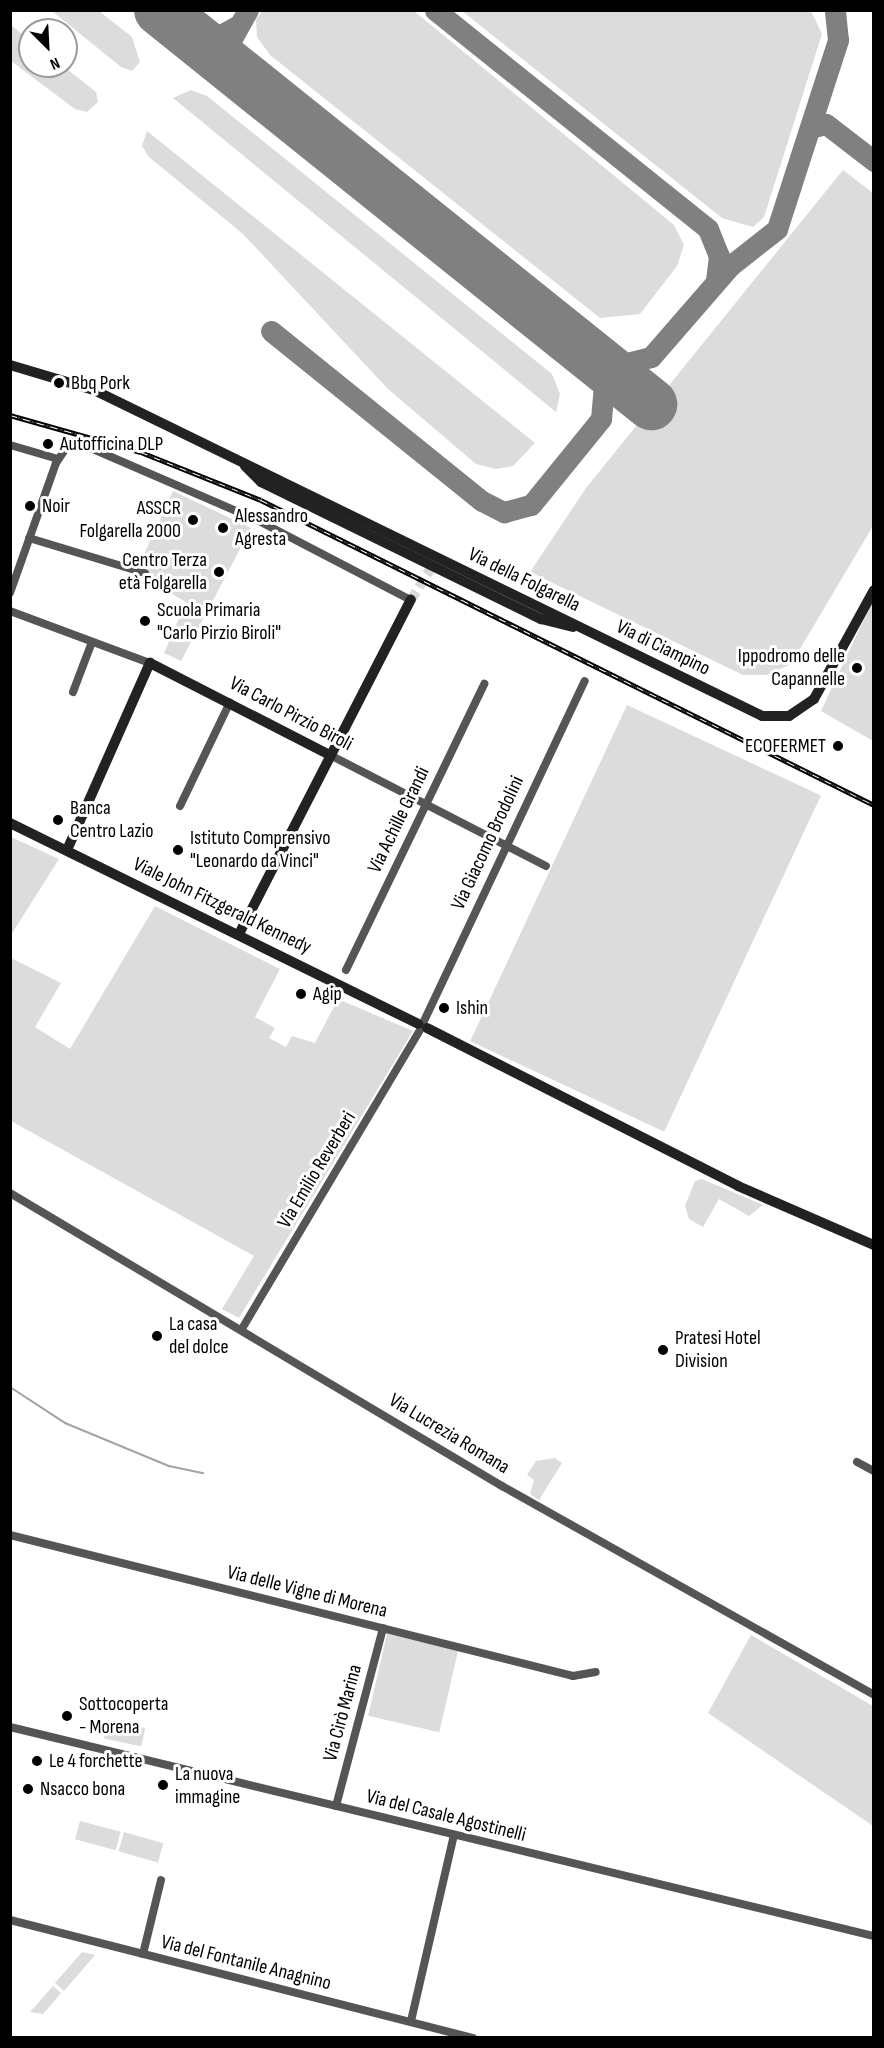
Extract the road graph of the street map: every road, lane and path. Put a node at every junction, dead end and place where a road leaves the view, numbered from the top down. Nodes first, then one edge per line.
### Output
1 (10, 365) edge
2 (10, 445) edge
3 (58, 459) junction
4 (29, 538) junction
5 (145, 573) dead end
6 (873, 590) edge
7 (10, 593) edge
8 (411, 600) joint
9 (10, 611) edge
10 (579, 627) joint
11 (92, 642) junction
12 (150, 663) junction
13 (585, 681) dead end
14 (484, 684) dead end
15 (73, 692) dead end
16 (230, 702) junction
17 (328, 754) junction
18 (424, 805) junction
19 (180, 806) dead end
20 (10, 823) edge
21 (504, 846) junction
22 (67, 850) junction
23 (546, 866) dead end
24 (239, 933) junction
25 (346, 970) dead end
26 (422, 1026) junction
27 (10, 1193) edge
28 (873, 1245) edge
29 (243, 1327) junction
30 (857, 1462) dead end
31 (873, 1471) edge
32 (10, 1535) edge
33 (383, 1628) junction
34 (596, 1672) dead end
35 (873, 1694) edge
36 (10, 1726) edge
37 (336, 1806) junction
38 (454, 1835) junction
39 (161, 1880) dead end
40 (10, 1920) edge
41 (873, 1936) edge
42 (143, 1954) junction
43 (411, 2021) junction
44 (472, 2037) edge

1 - 10 street, Via della Folgarella
2 - 3 street
3 - 4 street
3 - 8 street
4 - 5 street
4 - 7 street
6 - 10 street, Via di Ciampino
8 - 17 street
9 - 11 street, Via Carlo Pirzio Biroli
11 - 12 street, Via Carlo Pirzio Biroli
11 - 15 street
12 - 16 street, Via Carlo Pirzio Biroli
12 - 22 street
13 - 21 street, Via Giacomo Brodolini
14 - 18 street, Via Achille Grandi
16 - 17 street, Via Carlo Pirzio Biroli
16 - 19 street
17 - 18 street, Via Carlo Pirzio Biroli
17 - 24 street
18 - 21 street, Via Carlo Pirzio Biroli
18 - 25 street, Via Achille Grandi
20 - 22 street, Viale John Fitzgerald Kennedy
21 - 23 street, Via Carlo Pirzio Biroli
21 - 26 street, Via Giacomo Brodolini
22 - 24 street, Viale John Fitzgerald Kennedy
24 - 26 street, Viale John Fitzgerald Kennedy
26 - 28 street, Viale John Fitzgerald Kennedy
26 - 29 street, Via Emilio Reverberi
27 - 29 street, Via Lucrezia Romana
29 - 35 street, Via Lucrezia Romana
30 - 31 street
32 - 33 street, Via delle Vigne di Morena
33 - 34 street, Via delle Vigne di Morena
33 - 37 street, Via Cirò Marina
36 - 37 street, Via del Casale Agostinelli
37 - 38 street, Via del Casale Agostinelli
38 - 41 street, Via del Casale Agostinelli
38 - 43 street
39 - 42 street
40 - 42 street, Via del Fontanile Anagnino
42 - 43 street, Via del Fontanile Anagnino
43 - 44 street, Via del Fontanile Anagnino

